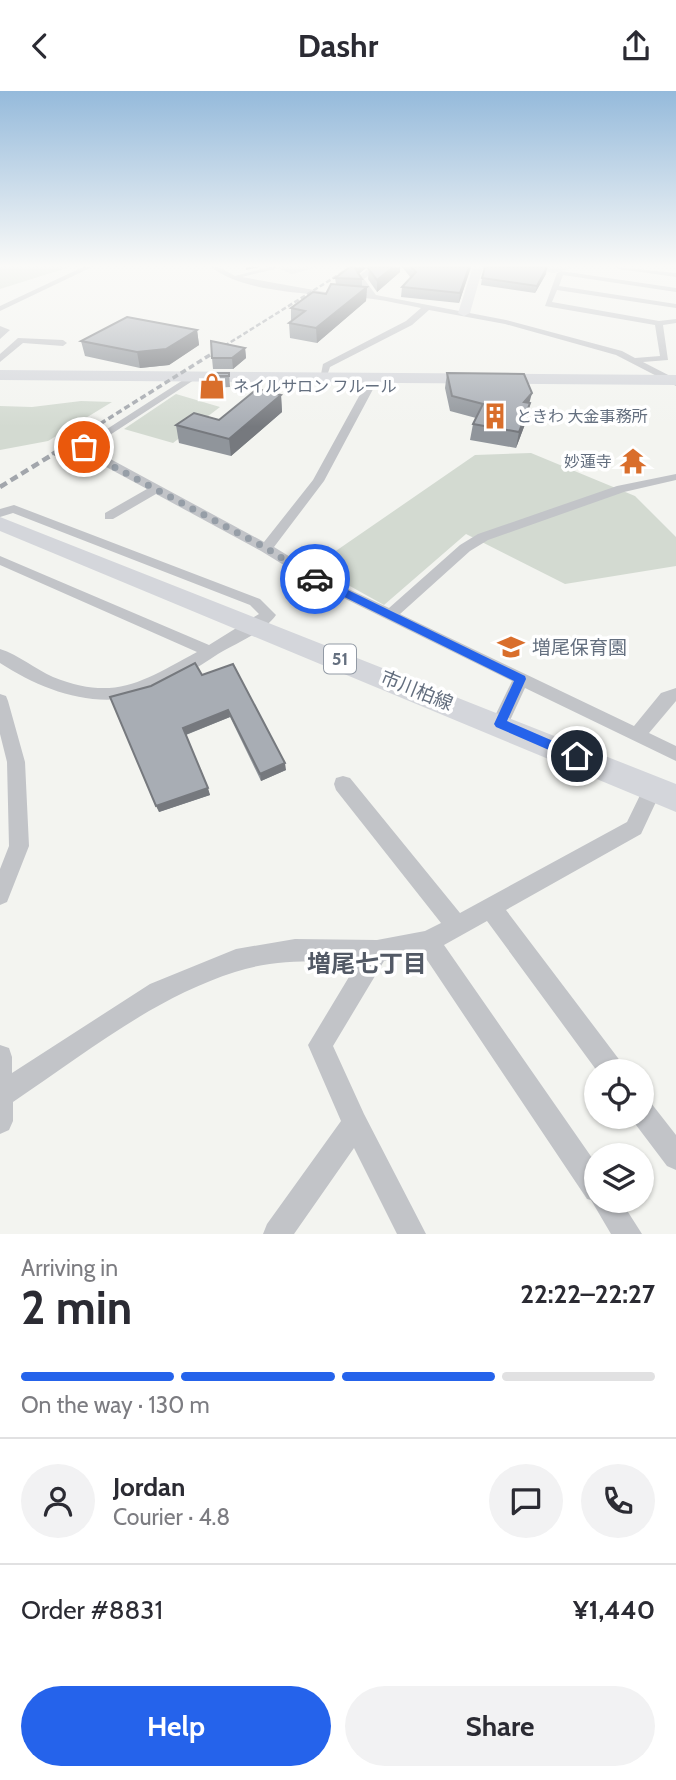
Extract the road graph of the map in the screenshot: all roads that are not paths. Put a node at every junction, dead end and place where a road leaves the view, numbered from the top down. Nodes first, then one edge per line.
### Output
1 (412, 320) edge
2 (493, 320) edge
3 (643, 320) edge
4 (676, 321) edge
5 (659, 323) junction
6 (0, 328) edge
7 (0, 336) edge
8 (63, 343) dead end
9 (0, 344) edge
10 (15, 345) junction
11 (0, 359) edge
12 (637, 360) junction
13 (0, 375) edge
14 (189, 377) junction
15 (323, 377) junction
16 (374, 378) junction
17 (674, 381) edge
18 (676, 477) edge
19 (155, 490) junction
20 (109, 516) dead end
21 (1, 520) edge
22 (266, 548) junction
23 (0, 560) edge
24 (389, 616) junction
25 (255, 625) junction
26 (211, 652) junction
27 (0, 655) edge
28 (520, 679) junction
29 (676, 694) edge
30 (0, 701) edge
31 (500, 724) junction
32 (637, 735) junction
33 (676, 754) edge
34 (343, 784) dead end
35 (665, 793) edge
36 (0, 895) edge
37 (491, 907) junction
38 (457, 926) junction
39 (428, 942) junction
40 (377, 951) junction
41 (0, 1057) edge
42 (603, 1059) edge
43 (1, 1095) edge
44 (0, 1121) edge
45 (355, 1123) junction
46 (654, 1128) edge
47 (676, 1157) edge
48 (584, 1170) edge
49 (613, 1213) edge
50 (277, 1234) edge
51 (412, 1234) edge
52 (628, 1234) edge

1 - 15 street
2 - 12 street
3 - 5 street
4 - 5 street
5 - 12 street
6 - 7 street
8 - 10 street
9 - 10 street
10 - 11 street
12 - 17 street
13 - 14 main road
14 - 15 main road
14 - 19 street
15 - 16 main road
16 - 17 main road
16 - 22 street
18 - 24 street
19 - 20 street
19 - 22 street
21 - 25 main road, 市川柏線 / 51
22 - 24 street
23 - 26 street
24 - 28 street
25 - 26 street
25 - 31 main road, 市川柏線 / 51
26 - 27 street
28 - 31 street
28 - 32 street
29 - 32 street
30 - 36 street
31 - 35 main road, 市川柏線 / 51
32 - 33 street
34 - 38 street
35 - 37 street
37 - 38 street
37 - 42 street
38 - 39 street
39 - 40 street
39 - 48 street
40 - 43 street
40 - 45 street
41 - 43 street
43 - 44 street
45 - 50 street
45 - 51 street
46 - 47 street
49 - 52 street

